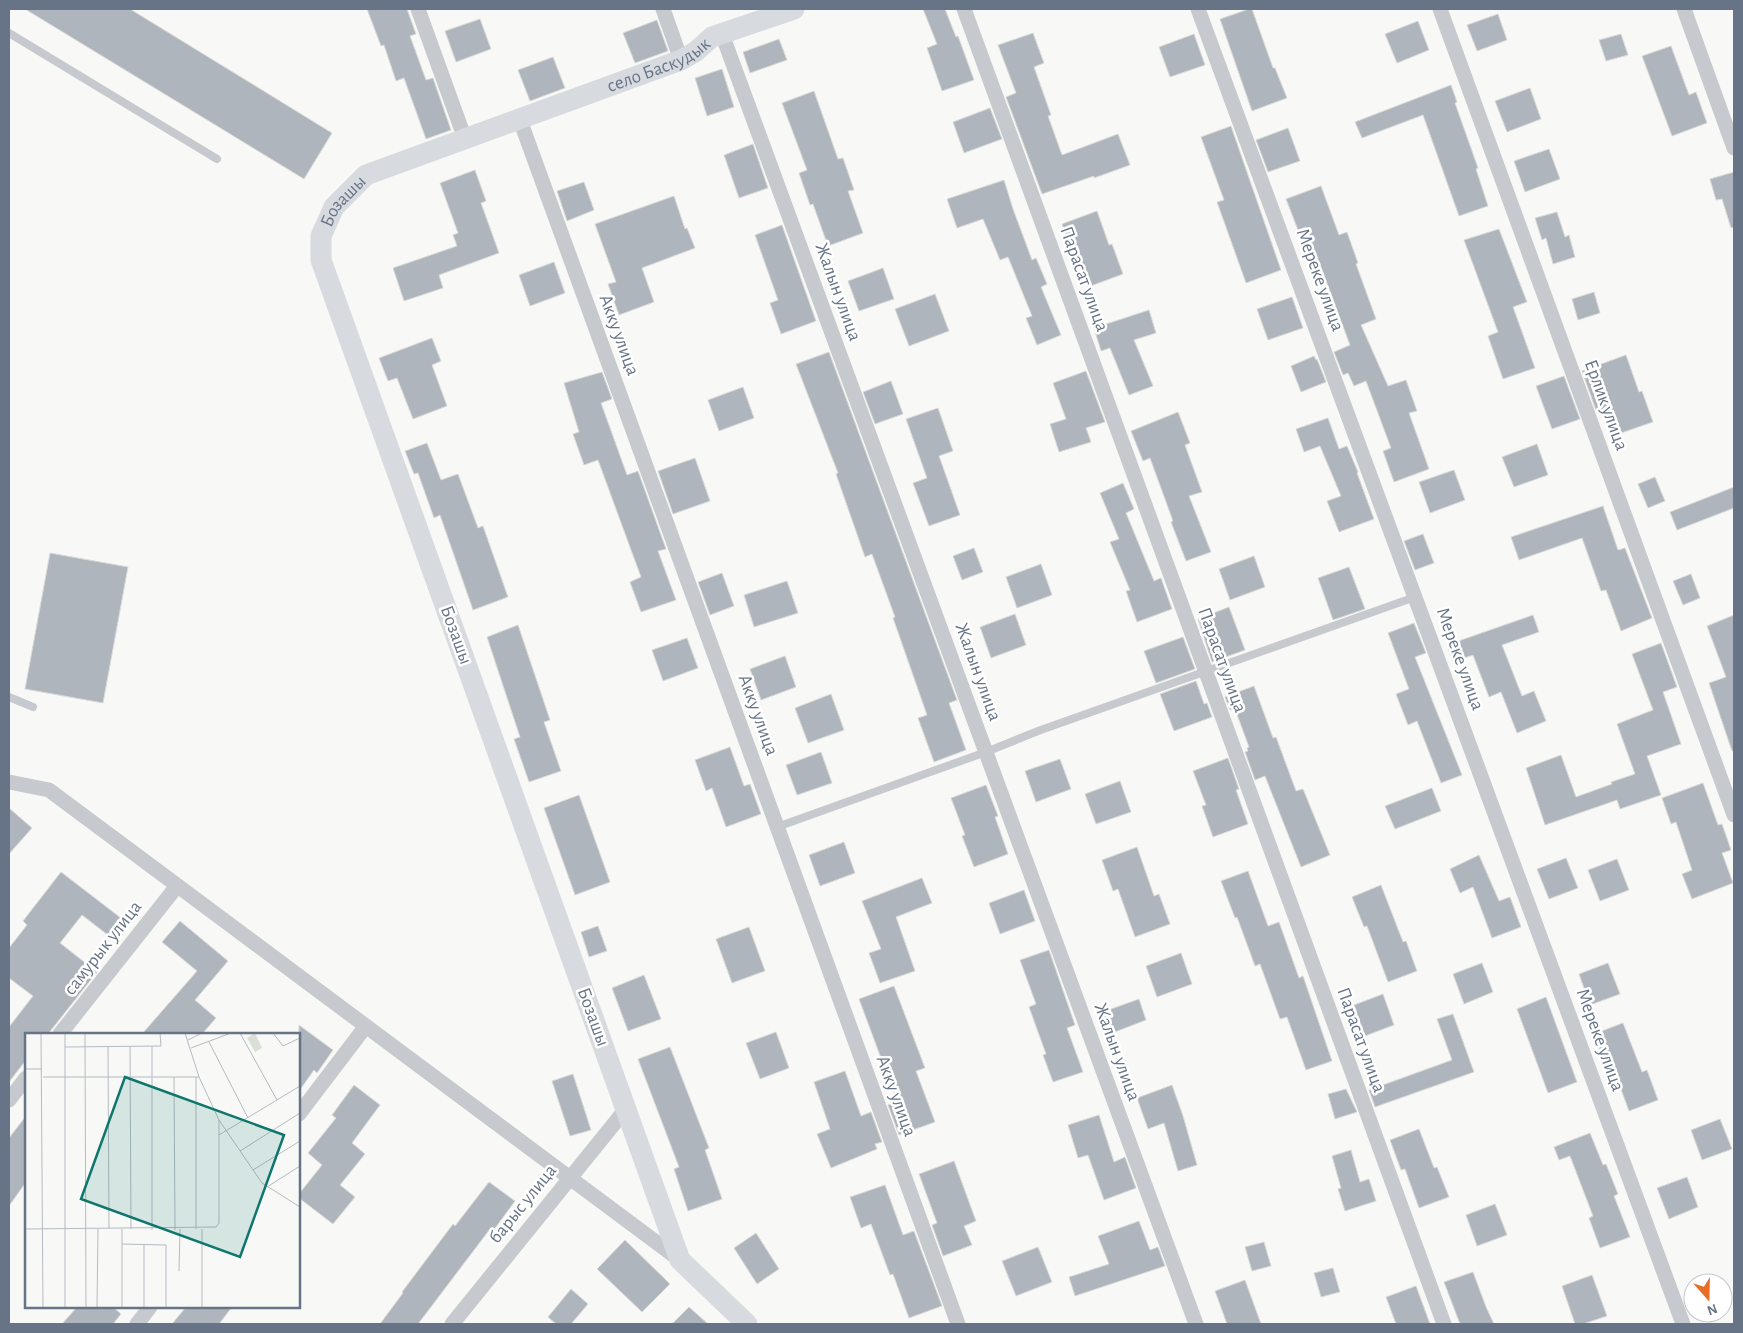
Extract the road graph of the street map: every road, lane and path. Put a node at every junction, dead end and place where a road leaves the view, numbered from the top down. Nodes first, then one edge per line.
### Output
1 (418, 9) edge
2 (663, 9) edge
3 (794, 9) edge
4 (964, 9) edge
5 (1198, 9) edge
6 (1440, 9) edge
7 (1684, 9) edge
8 (9, 33) edge
9 (722, 34) junction
10 (681, 60) junction
11 (520, 120) junction
12 (465, 140) junction
13 (1734, 148) edge
14 (217, 159) dead end
15 (1415, 597) junction
16 (1206, 672) junction
17 (9, 698) edge
18 (33, 707) dead end
19 (986, 752) junction
20 (9, 782) edge
21 (1734, 815) edge
22 (777, 827) junction
23 (177, 886) junction
24 (366, 1026) junction
25 (61, 1033) edge
26 (25, 1079) edge
27 (9, 1100) edge
28 (626, 1109) junction
29 (300, 1113) edge
30 (570, 1178) junction
31 (680, 1260) junction
32 (149, 1308) edge
33 (137, 1324) edge
34 (452, 1324) edge
35 (747, 1324) edge
36 (958, 1324) edge
37 (1196, 1324) edge
38 (1444, 1324) edge
39 (1683, 1324) edge

1 - 12 street
2 - 10 street
3 - 9 street, село Баскудык
4 - 16 street, Парасат улица
5 - 15 street, Мереке улица
6 - 21 street, Ерлик улица
7 - 13 street
8 - 14 lane
9 - 10 street, село Баскудык
9 - 19 street, Жалын улица
10 - 11 street, село Баскудык
11 - 12 street, Бозашы
11 - 22 street, Акку улица
12 - 28 street, Бозашы
15 - 16 lane
15 - 39 street, Мереке улица
16 - 19 lane
16 - 38 street, Парасат улица
17 - 18 lane
19 - 22 lane
19 - 37 street, Жалын улица
20 - 23 street
22 - 36 street, Акку улица
23 - 24 street
23 - 25 street, самурык улица
24 - 29 street
24 - 30 street
26 - 27 street
28 - 30 street, барыс улица
28 - 31 street, Бозашы
30 - 31 street
30 - 34 street, барыс улица
31 - 35 street
32 - 33 street

